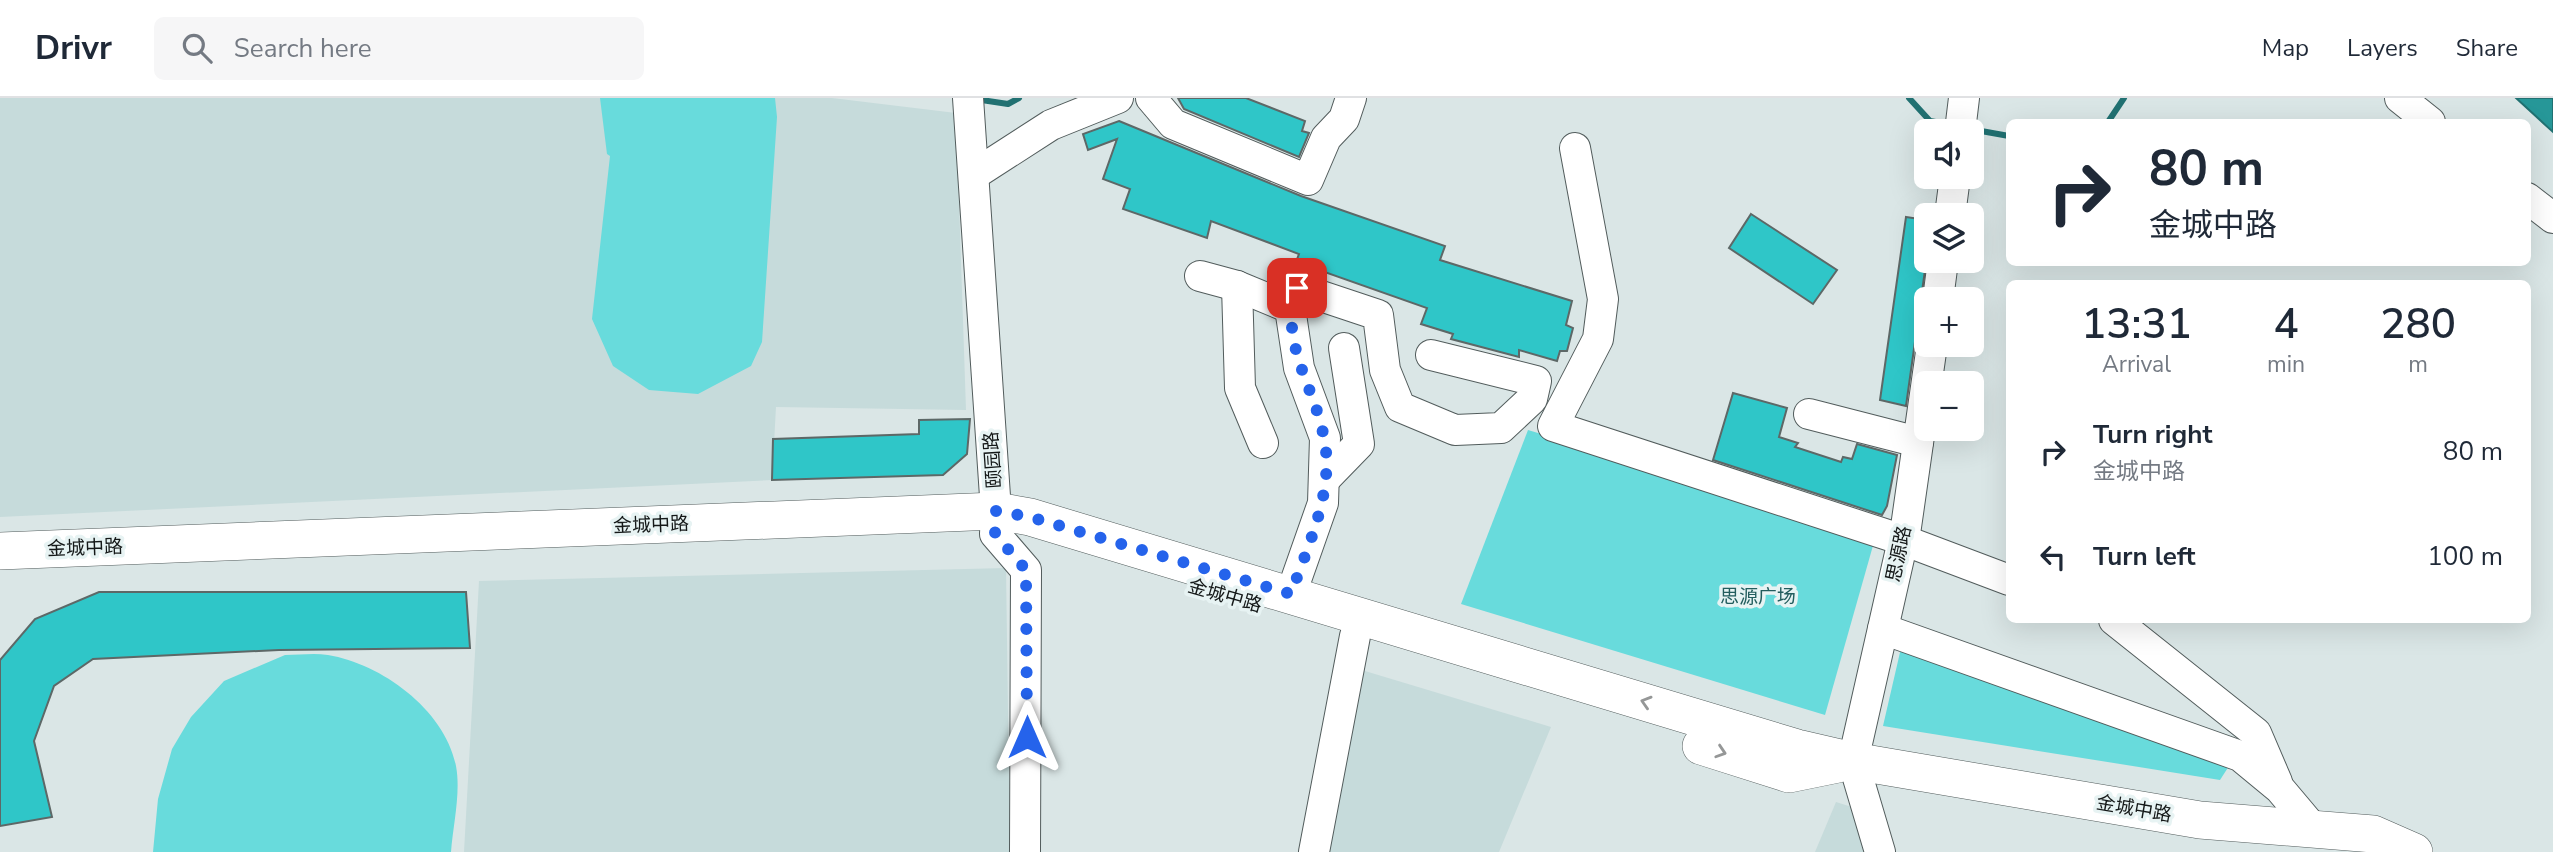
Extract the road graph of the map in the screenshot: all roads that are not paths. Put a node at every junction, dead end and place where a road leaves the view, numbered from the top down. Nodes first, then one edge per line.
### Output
1 (968, 98) edge
2 (1118, 98) edge
3 (1151, 98) edge
4 (1351, 98) edge
5 (1964, 98) edge
6 (2400, 98) edge
7 (1961, 119) edge
8 (2426, 119) edge
9 (1575, 148) dead end
10 (975, 174) junction
11 (2531, 201) edge
12 (2553, 218) edge
13 (1200, 276) dead end
14 (1237, 286) junction
15 (1290, 308) junction
16 (1343, 348) dead end
17 (1431, 355) dead end
18 (1930, 357) edge
19 (1809, 414) dead end
20 (1918, 442) junction
21 (1263, 443) dead end
22 (1324, 480) junction
23 (996, 522) junction
24 (1903, 540) junction
25 (0, 551) edge
26 (0, 573) edge
27 (2006, 579) edge
28 (1287, 603) junction
29 (2119, 623) edge
30 (1883, 629) junction
31 (1355, 636) junction
32 (1853, 761) junction
33 (2280, 789) junction
34 (2312, 827) junction
35 (1025, 852) edge
36 (1314, 852) edge
37 (1880, 852) edge
38 (2414, 852) edge

1 - 10 street, 颐园路
2 - 10 street
3 - 4 street
5 - 7 street
6 - 8 street
9 - 24 street
10 - 23 street, 颐园路
11 - 12 street
13 - 14 street
14 - 15 street
14 - 21 street
15 - 17 street
15 - 22 street
16 - 22 street
18 - 20 street, 思源路
19 - 20 street
20 - 24 street, 思源路
22 - 28 street
23 - 25 main road, 金城中路
23 - 26 main road, 金城中路
23 - 28 main road, 金城中路
23 - 35 street
24 - 27 street
24 - 30 street, 思源路
28 - 31 main road
32 -> 28 main road, 金城中路
29 - 33 street
30 - 32 street, 思源路
30 - 33 street
31 -> 32 main road
31 - 36 street
32 - 34 main road, 金城中路
32 - 37 street
33 - 34 street
34 - 38 main road, 金城中路

